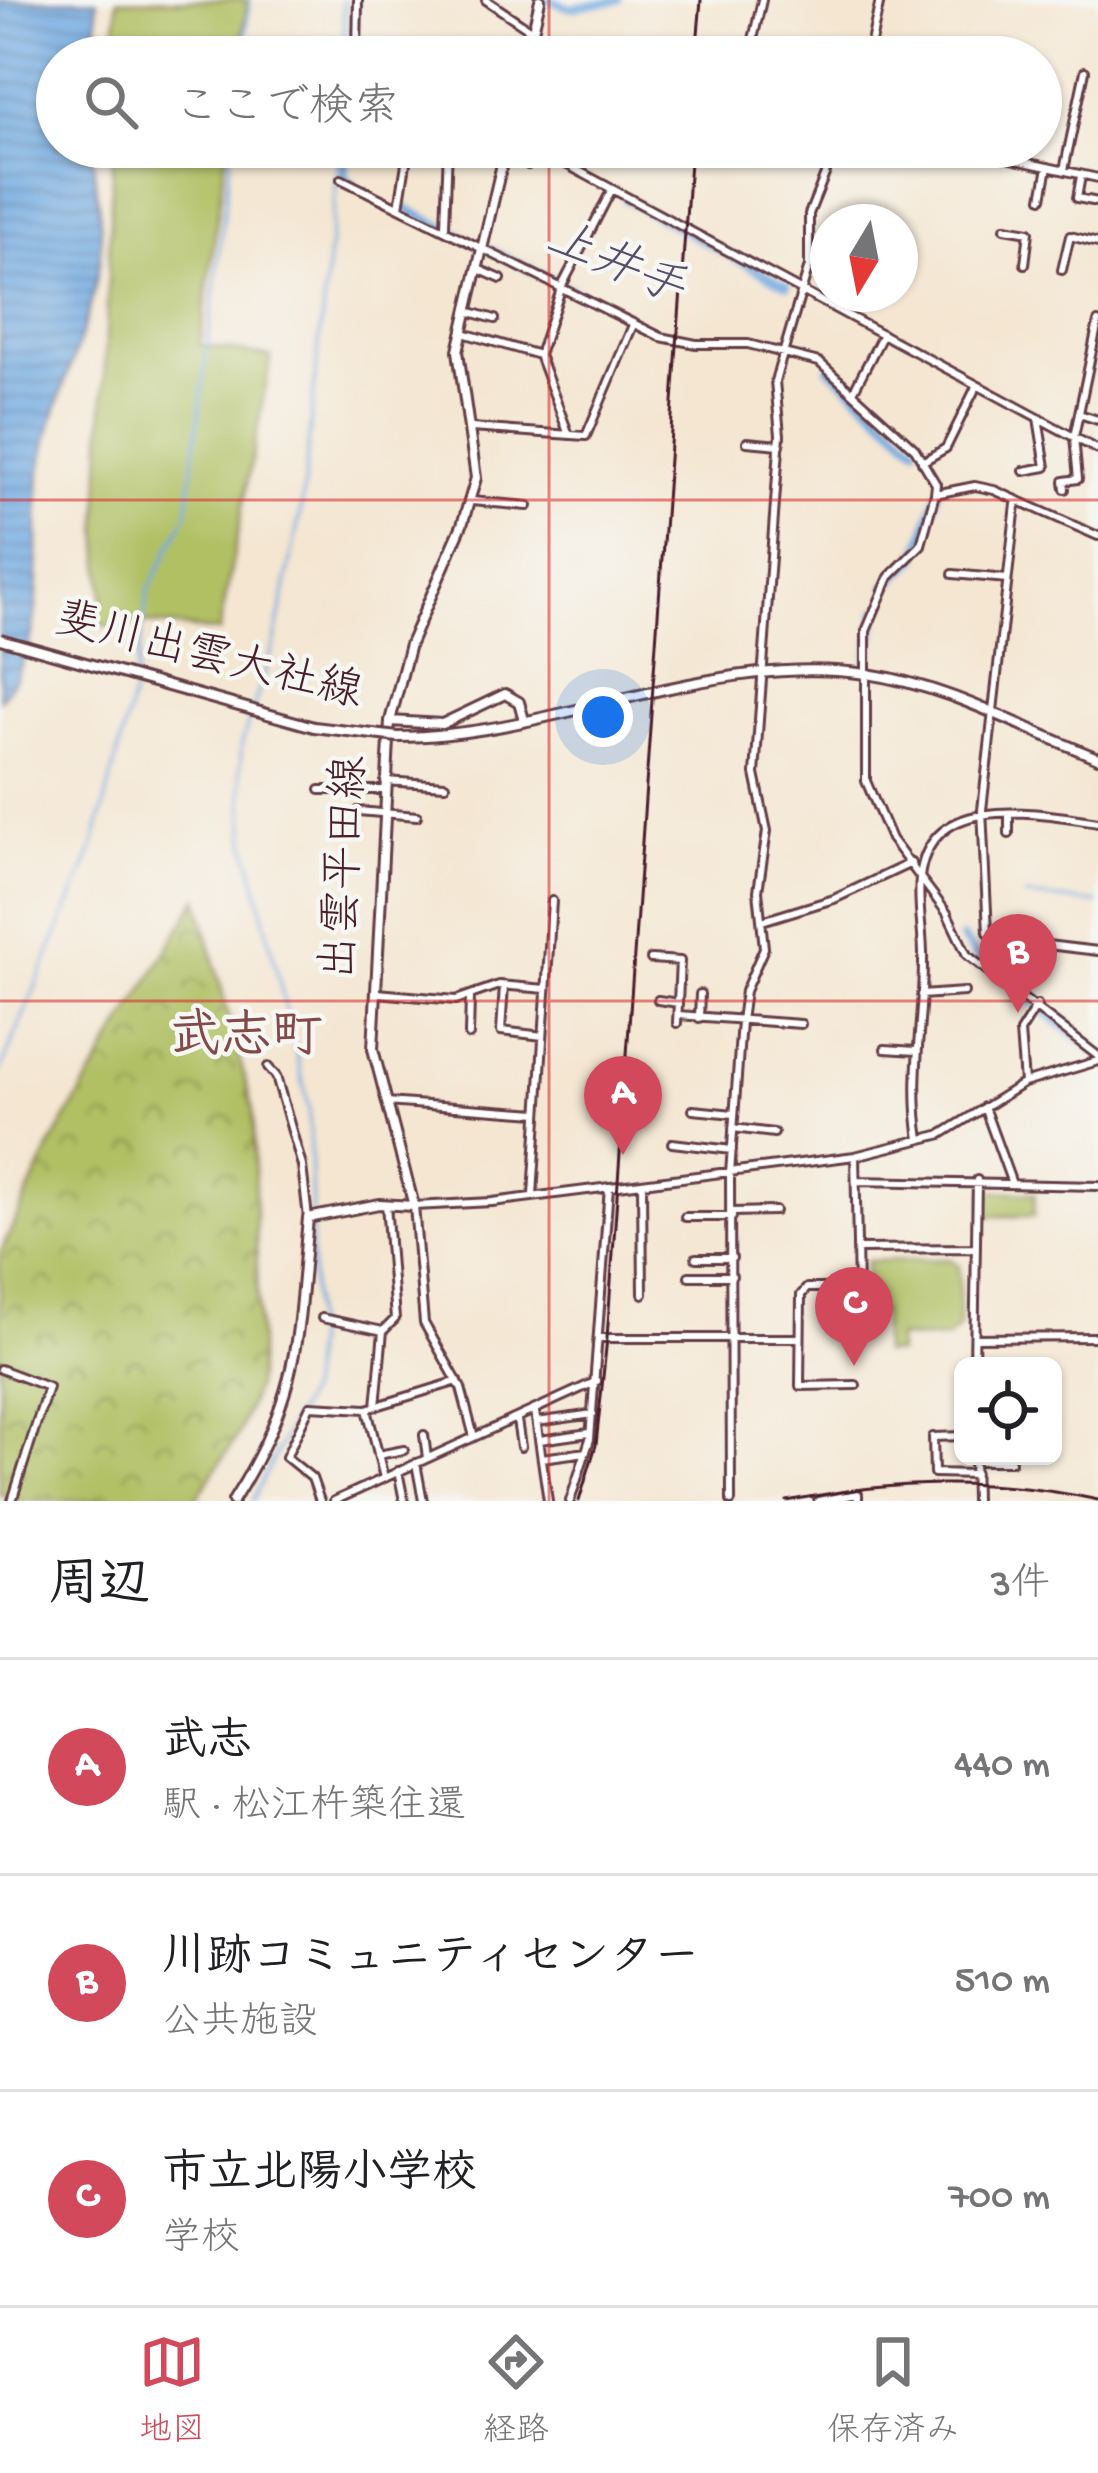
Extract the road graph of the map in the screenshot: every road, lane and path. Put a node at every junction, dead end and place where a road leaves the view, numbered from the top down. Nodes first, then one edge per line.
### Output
1 (358, 0) edge
2 (486, 0) edge
3 (540, 0) edge
4 (762, 0) edge
5 (880, 0) edge
6 (534, 30) junction
7 (357, 36) edge
8 (532, 36) edge
9 (542, 36) edge
10 (754, 36) edge
11 (872, 36) edge
12 (1085, 70) dead end
13 (405, 168) edge
14 (447, 168) edge
15 (502, 168) edge
16 (573, 168) edge
17 (828, 168) edge
18 (1048, 168) edge
19 (1056, 168) edge
20 (1064, 170) junction
21 (1081, 174) junction
22 (1098, 178) edge
23 (341, 179) dead end
24 (612, 189) junction
25 (1042, 198) dead end
26 (1098, 202) edge
27 (399, 207) junction
28 (445, 226) junction
29 (1005, 228) dead end
30 (1098, 243) edge
31 (485, 246) junction
32 (1025, 264) dead end
33 (478, 269) junction
34 (1062, 270) dead end
35 (501, 279) dead end
36 (562, 286) junction
37 (802, 291) junction
38 (467, 310) junction
39 (495, 319) dead end
40 (1098, 322) edge
41 (633, 325) junction
42 (461, 332) junction
43 (883, 334) junction
44 (781, 350) junction
45 (539, 355) junction
46 (1087, 375) junction
47 (1098, 377) edge
48 (977, 385) junction
49 (853, 392) junction
50 (1078, 414) junction
51 (1038, 418) junction
52 (1098, 419) edge
53 (471, 428) junction
54 (569, 435) junction
55 (1074, 437) junction
56 (747, 442) dead end
57 (780, 445) junction
58 (1098, 450) edge
59 (922, 462) junction
60 (1024, 471) dead end
61 (1065, 489) dead end
62 (935, 494) junction
63 (471, 501) junction
64 (1016, 504) junction
65 (528, 506) dead end
66 (1098, 536) edge
67 (953, 574) dead end
68 (1007, 579) junction
69 (0, 639) edge
70 (764, 673) junction
71 (862, 674) junction
72 (995, 713) junction
73 (524, 720) junction
74 (390, 722) junction
75 (1098, 758) edge
76 (385, 785) junction
77 (445, 785) dead end
78 (320, 790) dead end
79 (982, 810) junction
80 (358, 811) dead end
81 (1009, 813) junction
82 (383, 814) junction
83 (417, 816) dead end
84 (1098, 822) edge
85 (1009, 834) dead end
86 (911, 863) junction
87 (920, 877) junction
88 (552, 901) dead end
89 (762, 921) junction
90 (1098, 950) edge
91 (651, 959) dead end
92 (504, 985) junction
93 (546, 988) junction
94 (964, 992) dead end
95 (374, 993) junction
96 (700, 994) dead end
97 (921, 995) junction
98 (470, 998) junction
99 (658, 1000) dead end
100 (678, 1003) junction
101 (1037, 1005) junction
102 (699, 1018) junction
103 (741, 1021) junction
104 (801, 1024) dead end
105 (469, 1035) dead end
106 (543, 1036) junction
107 (885, 1049) dead end
108 (916, 1051) junction
109 (1098, 1059) edge
110 (268, 1067) dead end
111 (1024, 1082) junction
112 (385, 1102) junction
113 (984, 1107) junction
114 (693, 1110) dead end
115 (538, 1112) junction
116 (734, 1114) junction
117 (733, 1128) junction
118 (774, 1133) dead end
119 (920, 1140) junction
120 (672, 1143) dead end
121 (732, 1150) junction
122 (855, 1156) junction
123 (730, 1174) junction
124 (977, 1180) junction
125 (856, 1181) junction
126 (1011, 1181) junction
127 (642, 1185) junction
128 (1098, 1186) edge
129 (609, 1187) junction
130 (533, 1195) junction
131 (386, 1204) junction
132 (414, 1206) junction
133 (775, 1211) dead end
134 (732, 1215) junction
135 (685, 1216) dead end
136 (312, 1218) junction
137 (976, 1248) junction
138 (857, 1249) junction
139 (695, 1258) dead end
140 (732, 1258) junction
141 (688, 1276) dead end
142 (732, 1276) junction
143 (643, 1294) dead end
144 (322, 1318) dead end
145 (383, 1331) junction
146 (732, 1337) junction
147 (800, 1337) junction
148 (1098, 1337) edge
149 (600, 1338) junction
150 (974, 1338) junction
151 (974, 1357) edge
152 (0, 1370) edge
153 (458, 1381) junction
154 (597, 1381) junction
155 (856, 1385) dead end
156 (371, 1407) junction
157 (593, 1414) junction
158 (536, 1417) junction
159 (517, 1420) junction
160 (591, 1433) junction
161 (424, 1435) dead end
162 (954, 1436) edge
163 (474, 1437) junction
164 (540, 1440) junction
165 (521, 1447) dead end
166 (404, 1450) dead end
167 (586, 1452) junction
168 (377, 1455) junction
169 (427, 1458) junction
170 (542, 1458) junction
171 (416, 1463) junction
172 (974, 1465) edge
173 (398, 1472) junction
174 (975, 1474) junction
175 (384, 1478) junction
176 (12, 1501) edge
177 (233, 1501) edge
178 (320, 1501) edge
179 (334, 1501) edge
180 (404, 1501) edge
181 (422, 1501) edge
182 (548, 1501) edge
183 (570, 1501) edge
184 (731, 1501) edge
185 (818, 1501) edge
186 (858, 1501) edge
187 (975, 1501) edge

1 - 7 street
2 - 6 street
3 - 6 main road
4 - 10 street
5 - 11 street
6 - 8 main road
6 - 9 street
12 - 20 street
13 - 27 street
14 - 28 street
15 - 31 main road, 出雲平田線
16 - 24 street
17 - 37 street
18 - 25 street
19 - 20 street
20 - 21 street
21 - 22 street
21 - 26 street
23 - 27 street
24 - 36 street
24 - 37 street
27 - 28 street
28 - 31 street
29 - 32 street
30 - 34 street
31 - 33 main road, 出雲平田線
31 - 36 street
33 - 35 street
33 - 38 main road, 出雲平田線
36 - 41 street
36 - 45 street
37 - 43 street
37 - 44 street
38 - 39 street
38 - 42 main road, 出雲平田線
40 - 46 street
41 - 44 street
41 - 54 street
42 - 45 street
42 - 53 main road, 出雲平田線
43 - 48 street
43 - 49 street
44 - 49 street
44 - 57 street
45 - 54 street
46 - 47 street
46 - 50 street
48 - 51 street
48 - 59 street
49 - 59 street
50 - 52 street
50 - 55 street
51 - 55 street
51 - 60 street
53 - 54 street
53 - 63 main road, 出雲平田線
55 - 58 street
55 - 61 street
56 - 57 street
57 - 70 street
59 - 62 street
62 - 64 street
62 - 71 street
63 - 65 street
63 - 74 main road, 出雲平田線
64 - 66 street
64 - 68 street
67 - 68 street
68 - 72 street
69 - 73 main road, 斐川出雲大社線, bridge
70 - 71 main road, 斐川出雲大社線
70 - 73 main road, 斐川出雲大社線
70 - 89 street
71 - 72 main road, 斐川出雲大社線
71 - 86 street
72 - 75 main road, 斐川出雲大社線
72 - 79 street
73 - 74 main road
74 - 76 main road, 出雲平田線
76 - 77 street
76 - 78 street
76 - 82 main road, 出雲平田線
79 - 81 street
79 - 87 street
79 - 90 street
80 - 82 street
81 - 84 street
81 - 85 street
82 - 83 street
82 - 95 main road, 出雲平田線
86 - 87 street
86 - 89 street
87 - 97 street
87 - 101 street
88 - 93 street
89 - 103 street
91 - 100 street
92 - 93 street
92 - 98 street
92 - 106 street
93 - 106 street
94 - 97 street
95 - 98 street
95 - 112 main road, 出雲平田線
96 - 102 street
97 - 108 street
98 - 105 street
99 - 100 street
100 - 102 street
101 - 109 street
101 - 111 street
102 - 103 street
103 - 104 street
103 - 116 street
106 - 115 street
107 - 108 street
108 - 119 street
109 - 111 street
110 - 136 street
111 - 113 street
112 - 115 street
112 - 132 main road, 出雲平田線
113 - 119 street
113 - 126 street
114 - 116 street
115 - 130 street
116 - 117 street
117 - 118 street
117 - 121 street
119 - 122 street
120 - 121 street
121 - 123 street
122 - 123 street
122 - 125 street
123 - 127 street
123 - 134 street
124 - 125 street
124 - 126 street
124 - 137 street
125 - 138 street
126 - 128 street
127 - 129 street
127 - 143 street
129 - 130 street
129 - 149 street
130 - 132 street
131 - 132 main road
131 - 136 main road
131 - 145 street
132 - 153 street
133 - 134 street
134 - 135 street
134 - 140 street
136 - 177 main road
137 - 138 street
137 - 150 street
138 - 147 street
139 - 140 street
140 - 142 street
141 - 142 street
142 - 146 street
144 - 145 street
145 - 156 street
146 - 147 street
146 - 149 street
146 - 184 street
147 - 155 street
148 - 150 street
149 - 154 street
150 - 151 street
152 - 176 street
153 - 156 street
153 - 163 street
154 - 157 street
154 - 158 street
156 - 168 street
156 - 178 street
157 - 158 street
157 - 160 street
158 - 159 street
158 - 164 street
159 - 163 street
159 - 165 street
160 - 164 street
160 - 167 street
161 - 169 street
162 - 174 street
163 - 169 street
164 - 170 street
166 - 168 street
167 - 170 street
167 - 183 street
168 - 175 street
169 - 171 street
170 - 182 street
171 - 173 street
171 - 181 street
172 - 174 street
173 - 175 street
173 - 180 street
174 - 187 street
175 - 179 street
185 - 186 street

